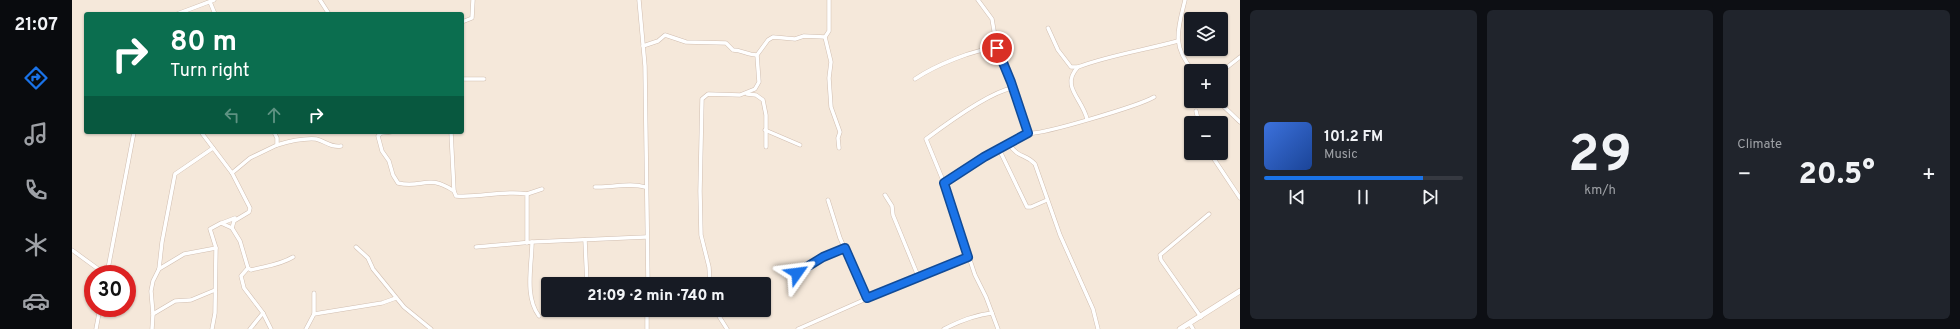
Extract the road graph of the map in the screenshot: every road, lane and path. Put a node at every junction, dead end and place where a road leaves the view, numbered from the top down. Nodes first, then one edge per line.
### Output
1 (214, 0) edge
2 (320, 0) edge
3 (473, 0) edge
4 (639, 0) edge
5 (829, 0) edge
6 (978, 0) edge
7 (1185, 0) edge
8 (210, 2) junction
9 (181, 12) edge
10 (214, 12) edge
11 (328, 12) edge
12 (464, 21) edge
13 (1048, 28) dead end
14 (825, 36) junction
15 (1178, 41) junction
16 (643, 46) junction
17 (997, 48) junction
18 (758, 54) junction
19 (1240, 57) edge
20 (1188, 64) edge
21 (1228, 66) edge
22 (1078, 67) junction
23 (464, 79) edge
24 (484, 79) dead end
25 (915, 79) dead end
26 (1012, 88) junction
27 (746, 94) junction
28 (1154, 97) dead end
29 (1225, 108) edge
30 (1196, 111) dead end
31 (1197, 116) edge
32 (1087, 119) junction
33 (1240, 122) edge
34 (765, 130) junction
35 (1028, 133) junction
36 (134, 134) edge
37 (202, 134) edge
38 (275, 134) edge
39 (380, 134) edge
40 (451, 134) edge
41 (1008, 144) junction
42 (277, 145) junction
43 (800, 145) dead end
44 (341, 146) dead end
45 (766, 147) dead end
46 (213, 148) junction
47 (839, 148) dead end
48 (999, 149) junction
49 (1215, 160) edge
50 (232, 173) junction
51 (944, 183) junction
52 (595, 186) dead end
53 (646, 187) junction
54 (542, 189) dead end
55 (454, 191) junction
56 (527, 194) junction
57 (885, 195) dead end
58 (1240, 198) edge
59 (828, 200) dead end
60 (1047, 200) junction
61 (1209, 214) dead end
62 (238, 217) junction
63 (221, 223) junction
64 (232, 228) junction
65 (646, 237) junction
66 (585, 240) junction
67 (532, 242) junction
68 (527, 243) junction
69 (476, 247) dead end
70 (216, 248) junction
71 (356, 248) dead end
72 (845, 248) junction
73 (72, 250) edge
74 (293, 257) dead end
75 (968, 257) junction
76 (93, 265) edge
77 (108, 265) edge
78 (248, 268) junction
79 (159, 269) junction
80 (797, 273) dead end
81 (918, 276) junction
82 (587, 277) edge
83 (648, 277) edge
84 (710, 277) edge
85 (215, 290) junction
86 (1240, 291) edge
87 (314, 293) dead end
88 (396, 298) junction
89 (867, 298) junction
90 (263, 313) junction
91 (153, 314) junction
92 (314, 314) junction
93 (992, 314) junction
94 (539, 316) dead end
95 (98, 317) edge
96 (647, 317) edge
97 (719, 317) edge
98 (1201, 317) junction
99 (1190, 324) junction
100 (96, 329) edge
101 (152, 329) edge
102 (212, 329) edge
103 (250, 329) edge
104 (271, 329) edge
105 (306, 329) edge
106 (431, 329) edge
107 (647, 329) edge
108 (727, 329) edge
109 (798, 329) edge
110 (944, 329) edge
111 (998, 329) edge
112 (1098, 329) edge
113 (1180, 329) edge
114 (1193, 329) edge

1 - 8 street
2 - 11 street
3 - 12 street
4 - 16 street
5 - 14 street
6 - 17 street
7 - 15 street
8 - 9 street
8 - 10 street
13 - 22 street
14 - 18 street
14 - 47 street
15 - 20 street
15 - 22 street
16 - 18 street
16 - 53 street
17 - 25 street
17 - 26 street
18 - 27 street
19 - 21 street
22 - 32 street
23 - 24 street
26 - 35 street
26 - 51 street
27 - 34 street
27 - 84 street
28 - 32 street
29 - 33 street
30 - 31 street
32 - 35 street
34 - 43 street
34 - 45 street
35 - 41 street
36 - 77 street
37 - 46 street
38 - 42 street
39 - 55 street
40 - 55 street
41 - 48 street
41 - 60 street
42 - 44 street
42 - 50 street
46 - 50 street
46 - 79 street
48 - 51 street
48 - 60 street
49 - 58 street
50 - 62 street
51 - 75 street
52 - 53 street
53 - 65 street
54 - 56 street
55 - 56 street
56 - 68 street
57 - 81 street
59 - 72 street
60 - 112 street
61 - 98 street
62 - 63 street
62 - 64 street
63 - 64 street
63 - 70 street
64 - 78 street
65 - 66 street
65 - 83 street
66 - 67 street
66 - 82 street
67 - 68 street
67 - 94 street
68 - 69 street
70 - 79 street
70 - 85 street
71 - 88 street
72 - 80 street
72 - 89 street
73 - 76 street
74 - 78 street
75 - 81 street
75 - 93 street
78 - 90 street
79 - 91 street
81 - 89 street
85 - 91 street
85 - 102 street
86 - 98 street
87 - 92 street
88 - 92 street
88 - 106 street
89 - 109 street
90 - 103 street
90 - 104 street
91 - 101 street
92 - 105 street
93 - 110 street
93 - 111 street
95 - 100 street
96 - 107 street
97 - 108 street
98 - 99 street
99 - 113 street
99 - 114 street

